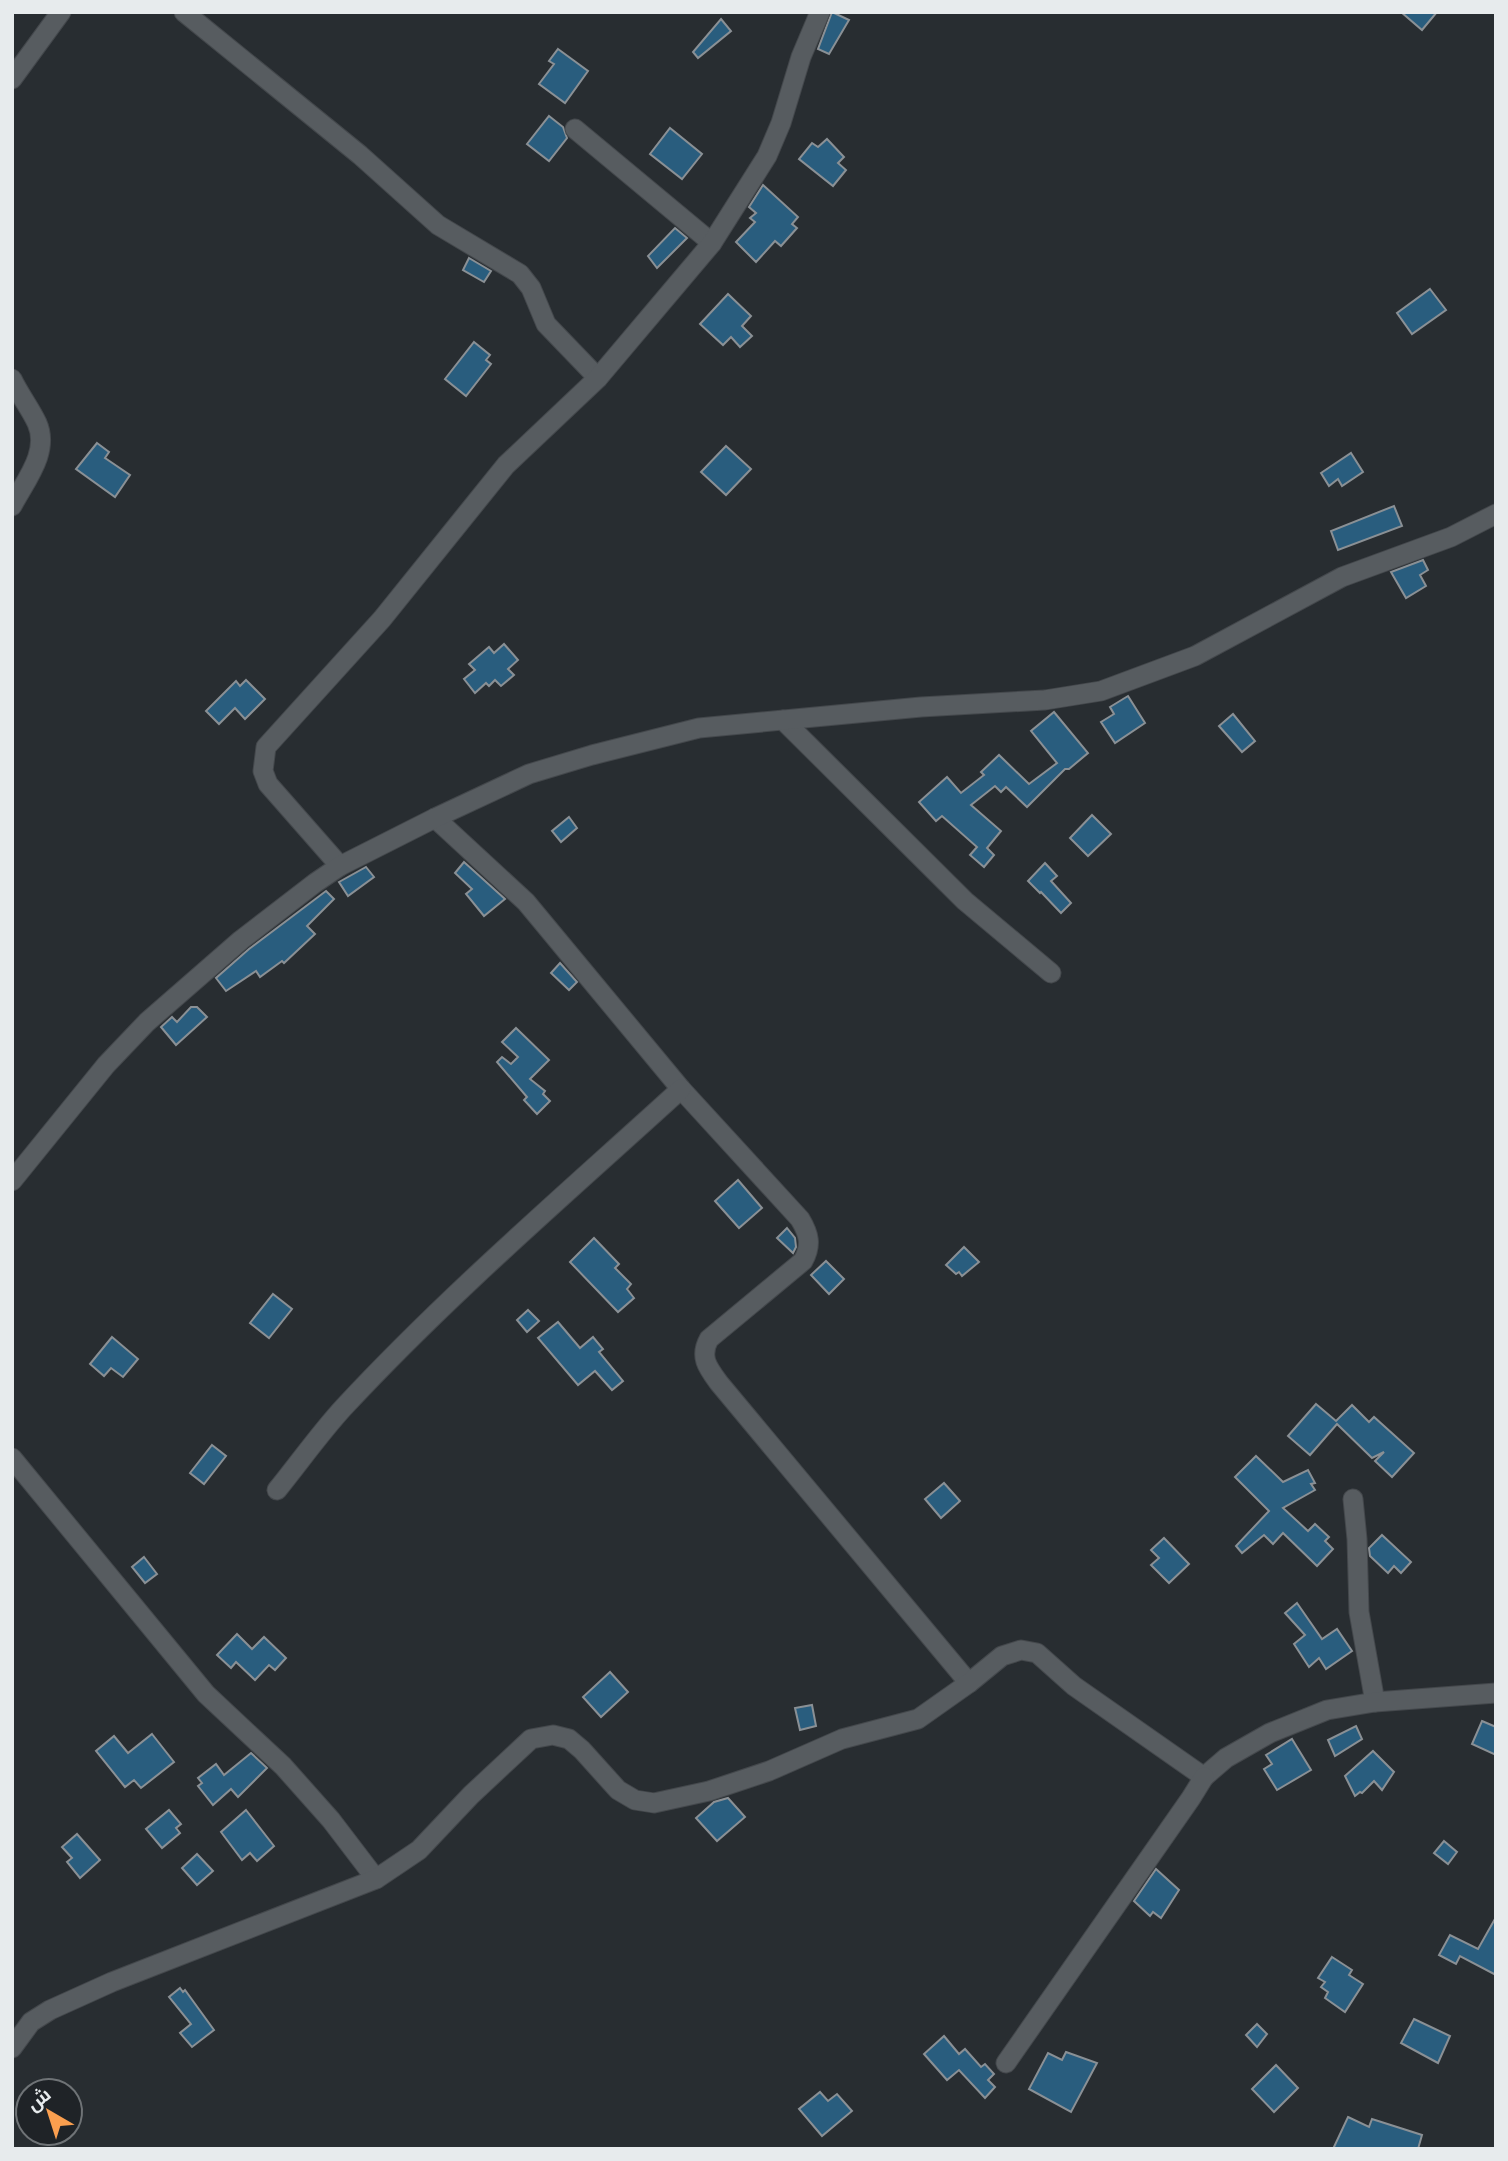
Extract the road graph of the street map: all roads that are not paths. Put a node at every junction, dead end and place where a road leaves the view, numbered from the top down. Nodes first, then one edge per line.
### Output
1 (61, 12) edge
2 (184, 12) edge
3 (820, 12) edge
4 (12, 79) edge
5 (575, 129) dead end
6 (712, 243) junction
7 (598, 378) junction
8 (12, 379) edge
9 (12, 506) edge
10 (1496, 514) edge
11 (783, 720) junction
12 (436, 818) junction
13 (340, 866) junction
14 (1051, 973) dead end
15 (681, 1089) junction
16 (12, 1181) edge
17 (12, 1458) edge
18 (278, 1490) dead end
19 (1353, 1499) dead end
20 (970, 1683) junction
21 (1496, 1693) edge
22 (1375, 1702) junction
23 (1204, 1777) junction
24 (376, 1879) junction
25 (12, 2048) edge
26 (1006, 2063) dead end

1 - 4 street
2 - 7 street
3 - 6 street
5 - 6 street
6 - 7 street
7 - 13 street
8 - 9 street
10 - 11 street
11 - 12 street
11 - 14 street
12 - 13 street
12 - 15 street
13 - 16 street
15 - 18 street
15 - 20 street
17 - 24 street
19 - 22 street
20 - 23 street
20 - 24 street
21 - 22 street
22 - 23 street
23 - 26 street
24 - 25 street

